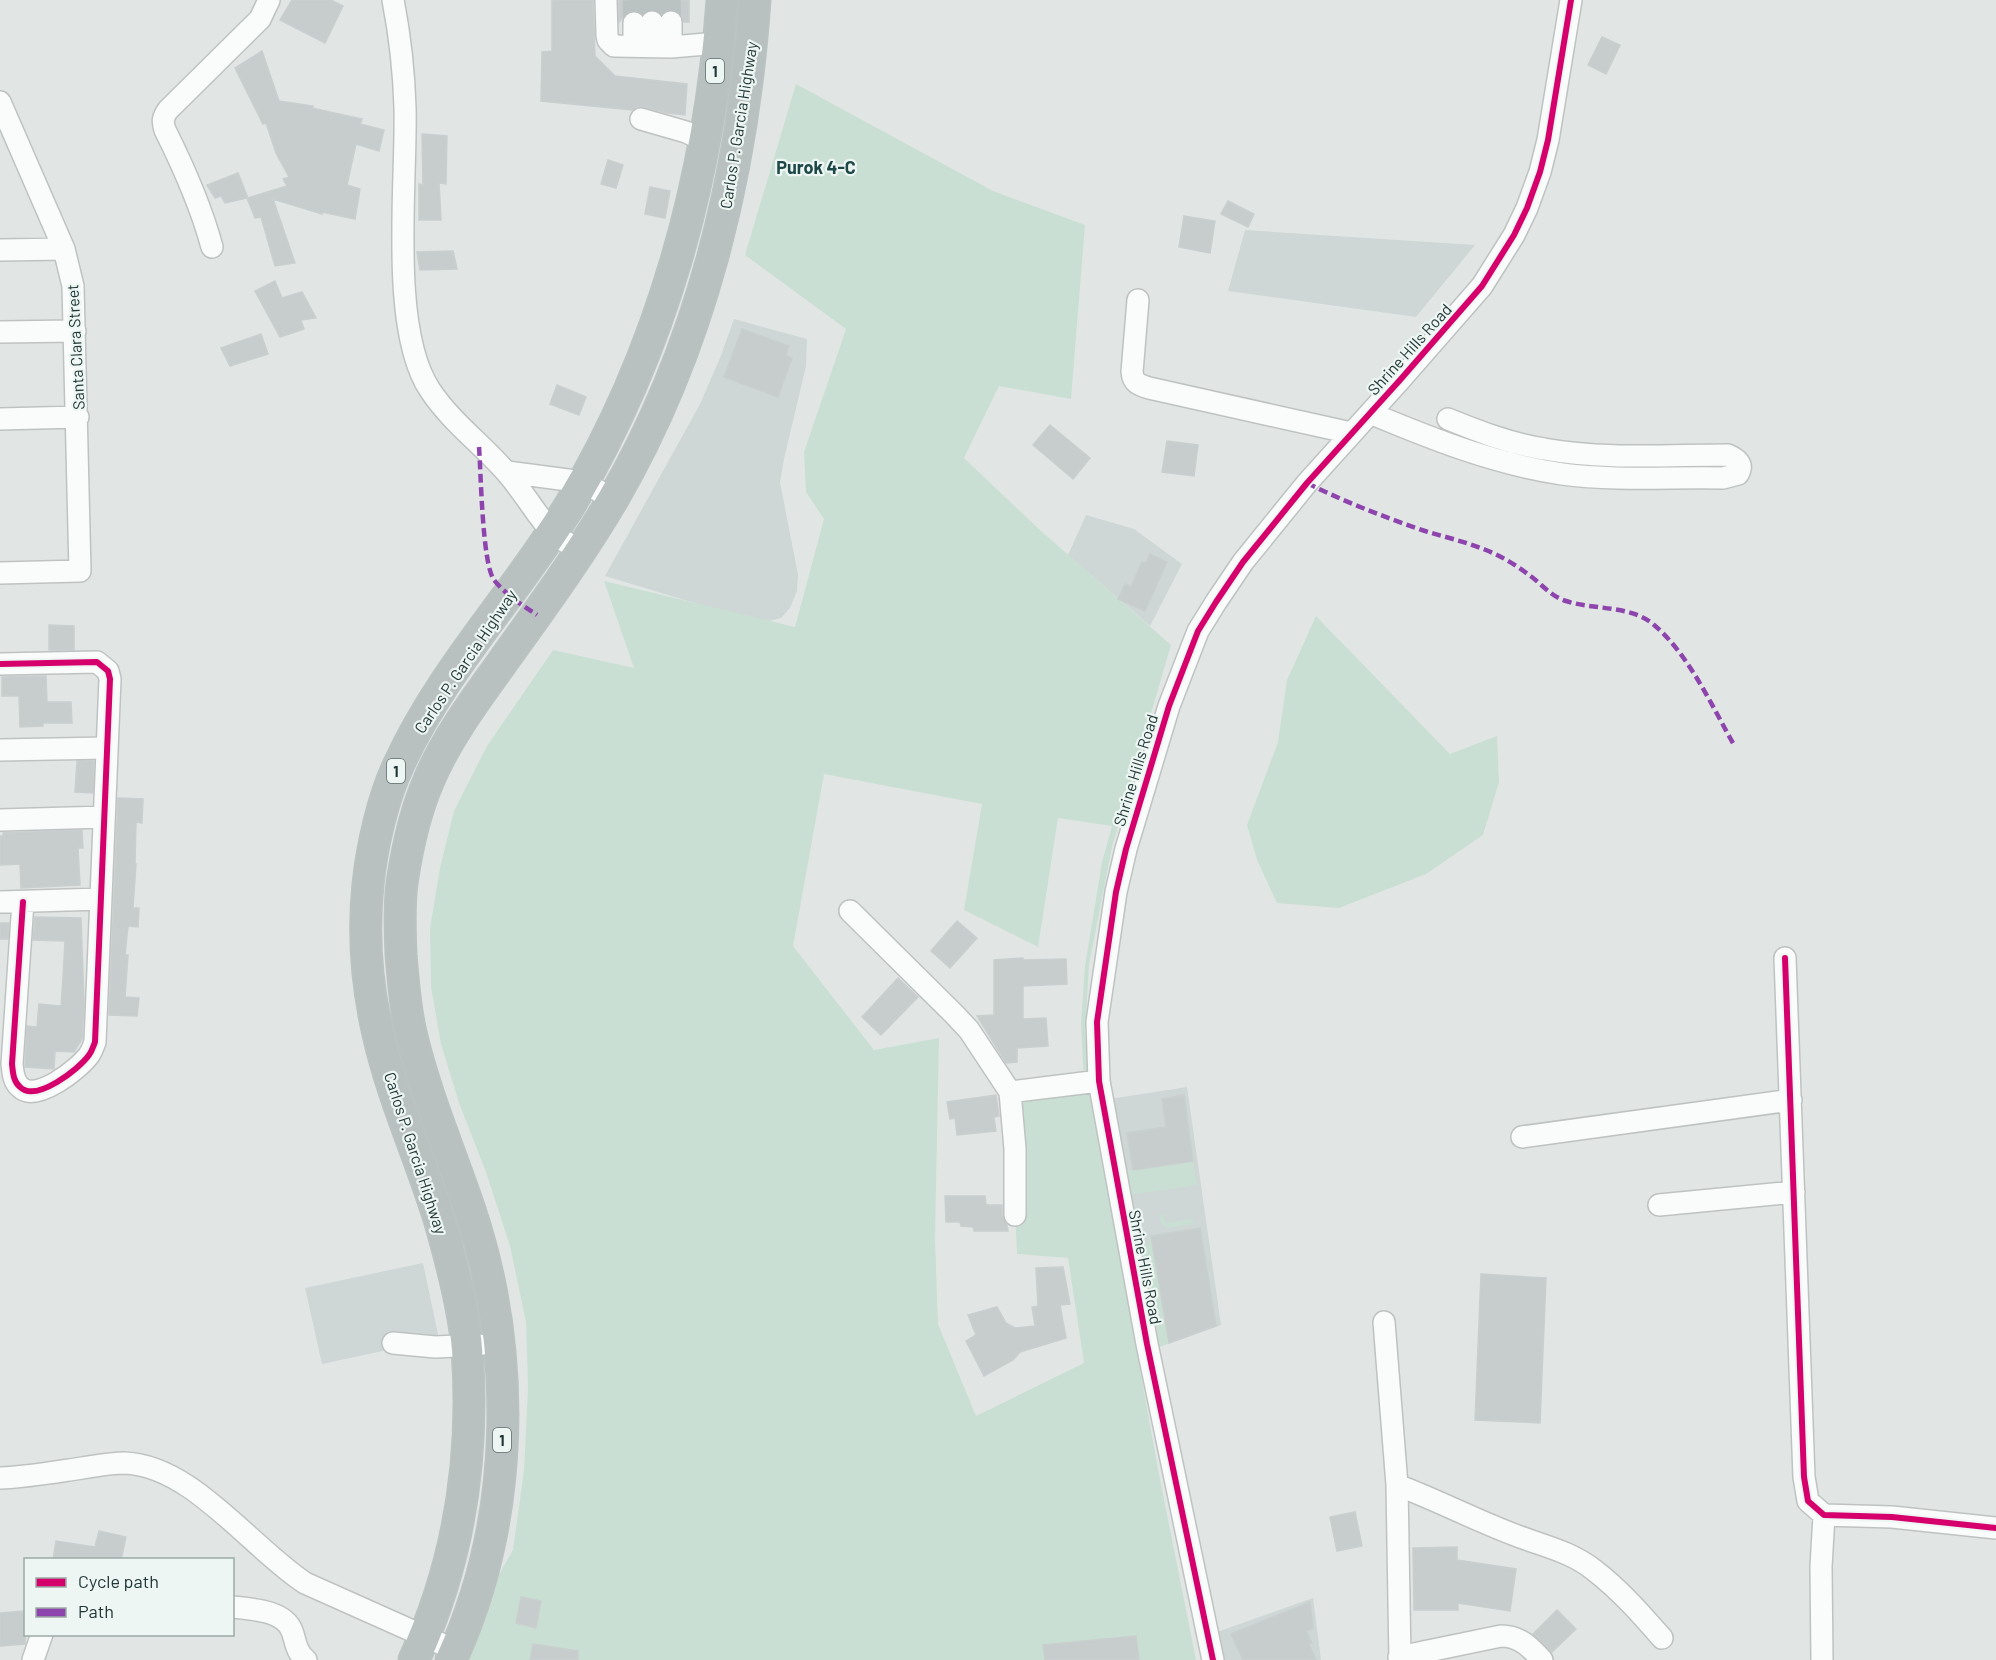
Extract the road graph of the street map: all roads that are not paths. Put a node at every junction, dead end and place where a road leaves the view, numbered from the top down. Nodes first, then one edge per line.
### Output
1 (269, 0) edge
2 (393, 0) edge
3 (606, 0) edge
4 (722, 0) edge
5 (755, 0) edge
6 (1571, 0) edge
7 (718, 43) junction
8 (652, 46) junction
9 (0, 102) edge
10 (641, 119) dead end
11 (705, 141) junction
12 (212, 247) dead end
13 (64, 249) junction
14 (0, 250) edge
15 (1138, 300) dead end
16 (75, 331) junction
17 (0, 332) edge
18 (1370, 413) junction
19 (78, 417) junction
20 (0, 418) edge
21 (1448, 419) dead end
22 (1351, 433) junction
23 (507, 472) junction
24 (583, 482) junction
25 (613, 499) junction
26 (552, 533) junction
27 (581, 551) junction
28 (0, 573) edge
29 (0, 664) edge
30 (107, 748) junction
31 (0, 750) edge
32 (104, 817) junction
33 (0, 820) edge
34 (101, 899) junction
35 (0, 902) edge
36 (23, 902) junction
37 (850, 911) dead end
38 (1785, 958) dead end
39 (1099, 1082) junction
40 (1010, 1092) junction
41 (1791, 1100) junction
42 (1522, 1137) dead end
43 (1794, 1192) junction
44 (1659, 1205) dead end
45 (1015, 1215) dead end
46 (1384, 1322) dead end
47 (393, 1343) dead end
48 (467, 1345) junction
49 (499, 1345) junction
50 (0, 1478) edge
51 (1397, 1485) junction
52 (1824, 1515) junction
53 (1996, 1528) edge
54 (234, 1607) edge
55 (42, 1636) edge
56 (1662, 1638) dead end
57 (420, 1648) edge
58 (453, 1655) edge
59 (1400, 1659) edge
60 (33, 1660) edge
61 (306, 1660) edge
62 (1214, 1660) edge
63 (1542, 1660) edge
64 (1822, 1660) edge

1 - 12 street
2 - 23 street
3 - 8 street
4 - 7 highway, Carlos P. Garcia Highway / 1
5 - 25 highway, Carlos P. Garcia Highway / 1
6 - 18 street, Shrine Hills Road
7 - 8 street
7 - 11 highway, Carlos P. Garcia Highway / 1
8 - 8 street
9 - 13 street, Santa Clara Street
10 - 11 street
11 - 24 highway, Carlos P. Garcia Highway / 1
13 - 14 street
13 - 16 street, Santa Clara Street
15 - 22 street
16 - 17 street
16 - 19 street, Santa Clara Street
18 - 21 street
18 - 22 street, Shrine Hills Road
19 - 20 street
19 - 28 street, Santa Clara Street
22 - 39 street, Shrine Hills Road
23 - 24 street
23 - 26 street
24 - 25 street
24 - 26 highway, Carlos P. Garcia Highway / 1
25 - 27 highway, Carlos P. Garcia Highway / 1
26 - 27 street
26 - 48 highway, Carlos P. Garcia Highway / 1
27 - 49 highway, Carlos P. Garcia Highway / 1
29 - 30 street
30 - 31 street
30 - 32 street
32 - 33 street
32 - 34 street
34 - 36 street
34 - 36 street
35 - 36 street
37 - 40 street
38 - 41 street
39 - 40 street
39 - 62 street, Shrine Hills Road
40 - 45 street
41 - 42 street
41 - 43 street
43 - 44 street
43 - 52 street
46 - 51 street
47 - 48 street
48 - 49 street
48 - 57 highway, Carlos P. Garcia Highway / 1
49 - 58 highway, Carlos P. Garcia Highway / 1
50 - 57 street
51 - 56 street
51 - 59 street
52 - 53 street
52 - 64 street
54 - 61 street
55 - 60 street
57 - 58 street
59 - 63 street

